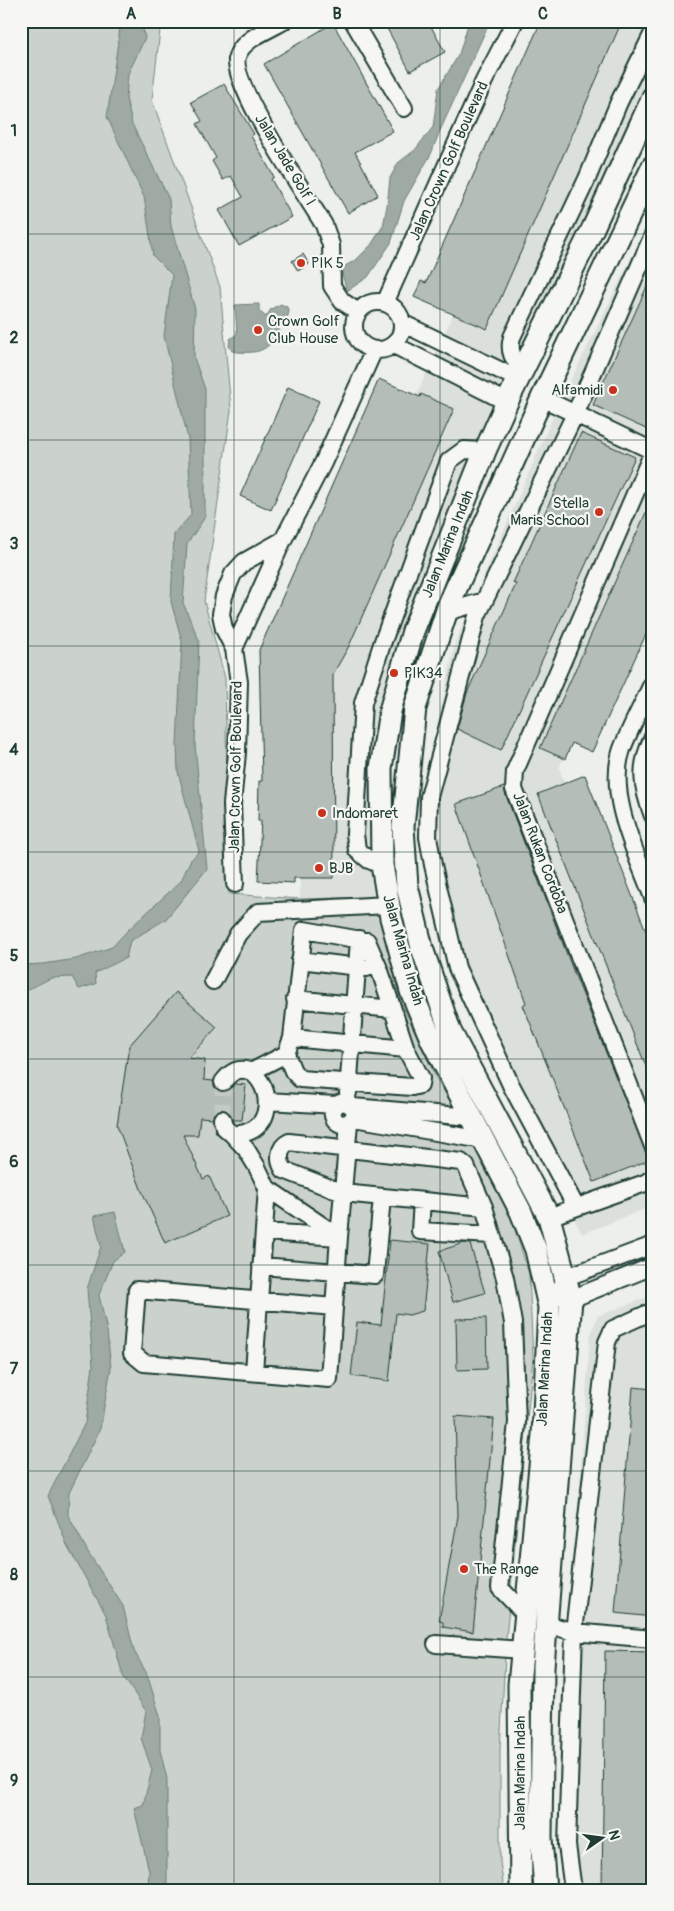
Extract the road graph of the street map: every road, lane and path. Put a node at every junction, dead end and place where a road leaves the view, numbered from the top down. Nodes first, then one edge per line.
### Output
1 (284, 21) edge
2 (354, 21) edge
3 (515, 21) edge
4 (653, 33) edge
5 (653, 98) edge
6 (404, 108) dead end
7 (653, 166) edge
8 (653, 234) edge
9 (385, 303) junction
10 (358, 312) junction
11 (402, 323) junction
12 (394, 345) junction
13 (374, 350) junction
14 (521, 374) junction
15 (542, 398) junction
16 (507, 402) junction
17 (575, 414) junction
18 (485, 451) junction
19 (653, 452) edge
20 (282, 540) junction
21 (484, 602) junction
22 (446, 612) junction
23 (234, 649) junction
24 (653, 682) edge
25 (653, 737) edge
26 (653, 816) edge
27 (403, 827) junction
28 (428, 837) junction
29 (382, 865) junction
30 (235, 884) dead end
31 (653, 898) edge
32 (388, 905) junction
33 (358, 939) junction
34 (300, 960) junction
35 (356, 967) junction
36 (380, 971) junction
37 (212, 981) dead end
38 (295, 999) junction
39 (354, 1005) junction
40 (392, 1009) junction
41 (292, 1038) junction
42 (350, 1045) junction
43 (406, 1049) junction
44 (286, 1054) junction
45 (251, 1072) junction
46 (223, 1082) dead end
47 (347, 1083) junction
48 (266, 1107) junction
49 (345, 1111) junction
50 (472, 1117) junction
51 (222, 1119) tunnel mouth
52 (232, 1134) junction
53 (483, 1140) junction
54 (653, 1146) edge
55 (348, 1148) junction
56 (653, 1178) edge
57 (266, 1188) junction
58 (342, 1193) junction
59 (382, 1197) junction
60 (422, 1201) junction
61 (484, 1207) junction
62 (576, 1207) junction
63 (548, 1216) junction
64 (264, 1232) junction
65 (492, 1235) junction
66 (339, 1237) junction
67 (653, 1245) edge
68 (261, 1266) junction
69 (653, 1266) edge
70 (336, 1272) junction
71 (567, 1277) junction
72 (571, 1298) junction
73 (259, 1300) junction
74 (334, 1307) junction
75 (549, 1307) junction
76 (653, 1311) edge
77 (254, 1372) junction
78 (525, 1614) junction
79 (546, 1624) junction
80 (574, 1632) junction
81 (653, 1639) edge
82 (436, 1644) dead end
83 (522, 1650) junction
84 (520, 1890) edge
85 (545, 1890) edge
86 (572, 1890) edge

1 - 10 street, Jalan Jade Golf I
2 - 6 street
3 - 9 street, Jalan Crown Golf Boulevard
4 - 14 street
5 - 14 main road, Jalan Marina Indah
7 - 15 main road, Jalan Marina Indah
8 - 17 street
9 - 10 street
9 - 11 street
10 - 13 street
11 - 12 street
11 - 14 street
12 - 13 street
12 - 16 street
13 - 20 street
14 - 16 main road, Jalan Marina Indah
15 - 17 street, Jalan Rukan Cordoba
15 - 22 main road, Jalan Marina Indah
16 - 18 main road, Jalan Marina Indah
17 - 19 street, Jalan Rukan Cordoba
17 - 21 street
18 - 29 main road, Jalan Marina Indah
18 - 29 street
19 - 54 street, Jalan Rukan Cordoba
20 - 23 street
20 - 23 street, Jalan Crown Golf Boulevard
21 - 22 street
21 - 28 street
22 - 27 main road, Jalan Marina Indah
23 - 30 street, Jalan Crown Golf Boulevard
24 - 31 street
25 - 26 street
27 - 28 street
27 - 63 main road, Jalan Marina Indah
28 - 62 street
29 - 32 main road, Jalan Marina Indah
32 - 37 street
32 - 50 main road, Jalan Marina Indah
33 - 34 street
33 - 35 street
33 - 36 street
34 - 35 street
34 - 38 street
35 - 36 street
35 - 39 street
36 - 40 street
38 - 39 street
38 - 41 street
39 - 40 street
39 - 42 street
40 - 43 street
41 - 42 street
41 - 44 street
42 - 43 street
42 - 47 street
43 - 47 street
44 - 45 street
44 - 47 street
45 - 46 street
45 - 48 street
47 - 49 street
48 - 49 street
48 - 52 street
49 - 50 street
49 - 53 street
49 - 55 street
50 - 53 main road, Jalan Marina Indah
51 - 52 street
52 - 57 street
53 - 75 main road, Jalan Marina Indah
55 - 58 street
55 - 58 street
55 - 61 street
56 - 62 street
57 - 64 street
57 - 66 street
58 - 59 street
58 - 66 street
59 - 60 street
59 - 70 street
60 - 61 street
60 - 65 street
61 - 65 street
62 - 63 street
63 - 71 main road, Jalan Marina Indah
64 - 66 street
64 - 68 street
65 - 78 street
66 - 70 street
67 - 71 street
68 - 70 street
68 - 73 street
69 - 72 street, Jalan Marina Indah
70 - 74 street
71 - 72 main road, Jalan Marina Indah
71 - 75 street
72 - 79 main road, Jalan Marina Indah
73 - 74 street
73 - 77 street
73 - 77 street
74 - 77 street
75 - 78 main road, Jalan Marina Indah
76 - 80 street
78 - 83 main road, Jalan Marina Indah
79 - 80 street
79 - 85 main road, Jalan Marina Indah
80 - 81 street
80 - 86 street
82 - 83 street
83 - 84 main road, Jalan Marina Indah

